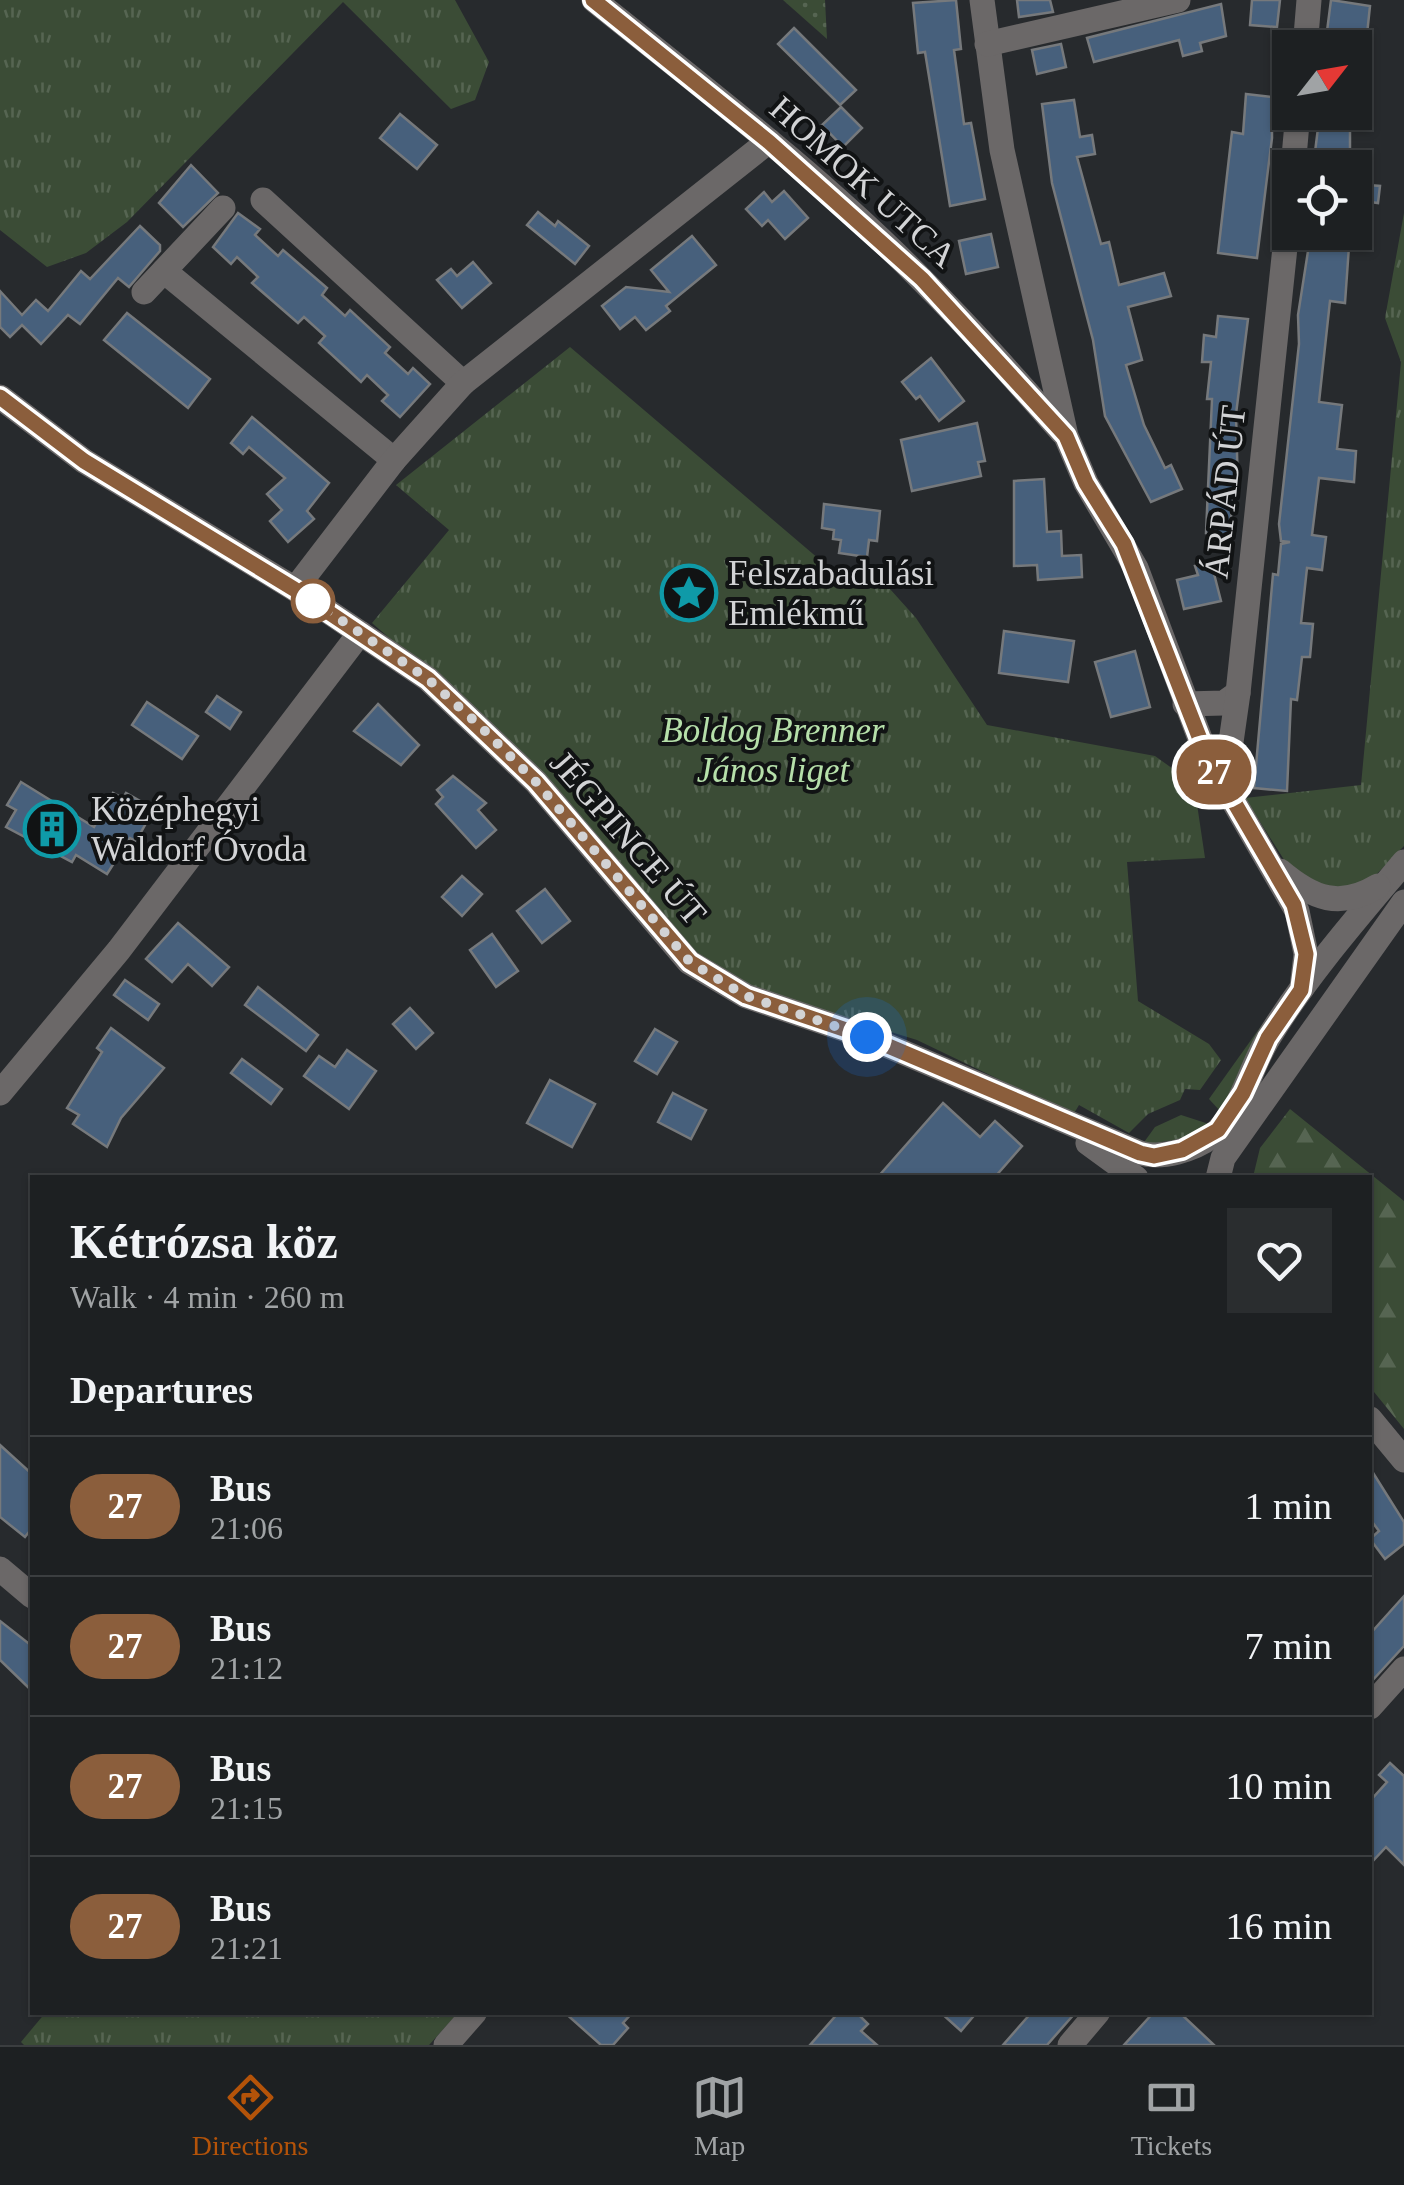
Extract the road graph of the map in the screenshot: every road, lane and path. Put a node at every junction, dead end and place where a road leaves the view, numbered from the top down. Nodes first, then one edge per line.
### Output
1 (594, 0) edge
2 (982, 0) edge
3 (1178, 0) edge
4 (1310, 0) edge
5 (1307, 30) edge
6 (987, 44) junction
7 (769, 142) junction
8 (262, 200) dead end
9 (223, 208) dead end
10 (1285, 250) edge
11 (164, 271) junction
12 (144, 292) dead end
13 (462, 382) junction
14 (0, 397) edge
15 (1066, 436) junction
16 (394, 460) junction
17 (300, 583) junction
18 (360, 633) junction
19 (1238, 693) junction
20 (1185, 704) junction
21 (1224, 791) junction
22 (1272, 863) junction
23 (1397, 870) edge
24 (1312, 894) junction
25 (1404, 902) edge
26 (1345, 933) junction
27 (1368, 953) junction
28 (1298, 996) junction
29 (0, 1094) edge
30 (1046, 1116) junction
31 (1176, 1152) junction
32 (1132, 1175) edge
33 (1151, 1175) edge
34 (1217, 1175) edge
35 (1218, 1175) edge
36 (1372, 1421) edge
37 (1404, 1460) edge
38 (0, 1569) edge
39 (30, 1594) edge
40 (1404, 1669) edge
41 (1372, 1705) edge
42 (472, 2015) edge
43 (1095, 2015) edge
44 (446, 2045) edge
45 (1070, 2045) edge

1 - 7 street, HOMOK UTCA
2 - 6 street
3 - 6 street
4 - 5 street
6 - 15 street
7 - 13 street
7 - 15 street, HOMOK UTCA
8 - 13 street
9 - 11 street
10 - 19 street, ÁRPÁD ÚT
11 - 12 street
11 - 16 street
13 - 16 street
14 - 17 street, JÉGPINCE ÚT
15 - 20 street
16 - 17 street
17 - 18 street, JÉGPINCE ÚT
18 - 29 street
18 - 30 street, JÉGPINCE ÚT
19 - 20 street
19 - 21 street, ÁRPÁD ÚT
20 - 21 street
21 - 22 street
22 - 24 street
22 - 28 street
23 - 24 street
23 - 26 street
24 - 26 street
25 - 27 street
26 - 27 street
26 - 28 street
27 - 35 street
28 - 31 street
30 - 31 street, JÉGPINCE ÚT
30 - 32 street, JÉGPINCE ÚT
31 - 33 street
31 - 34 street
36 - 37 street
38 - 39 street
40 - 41 street
42 - 44 street
43 - 45 street

